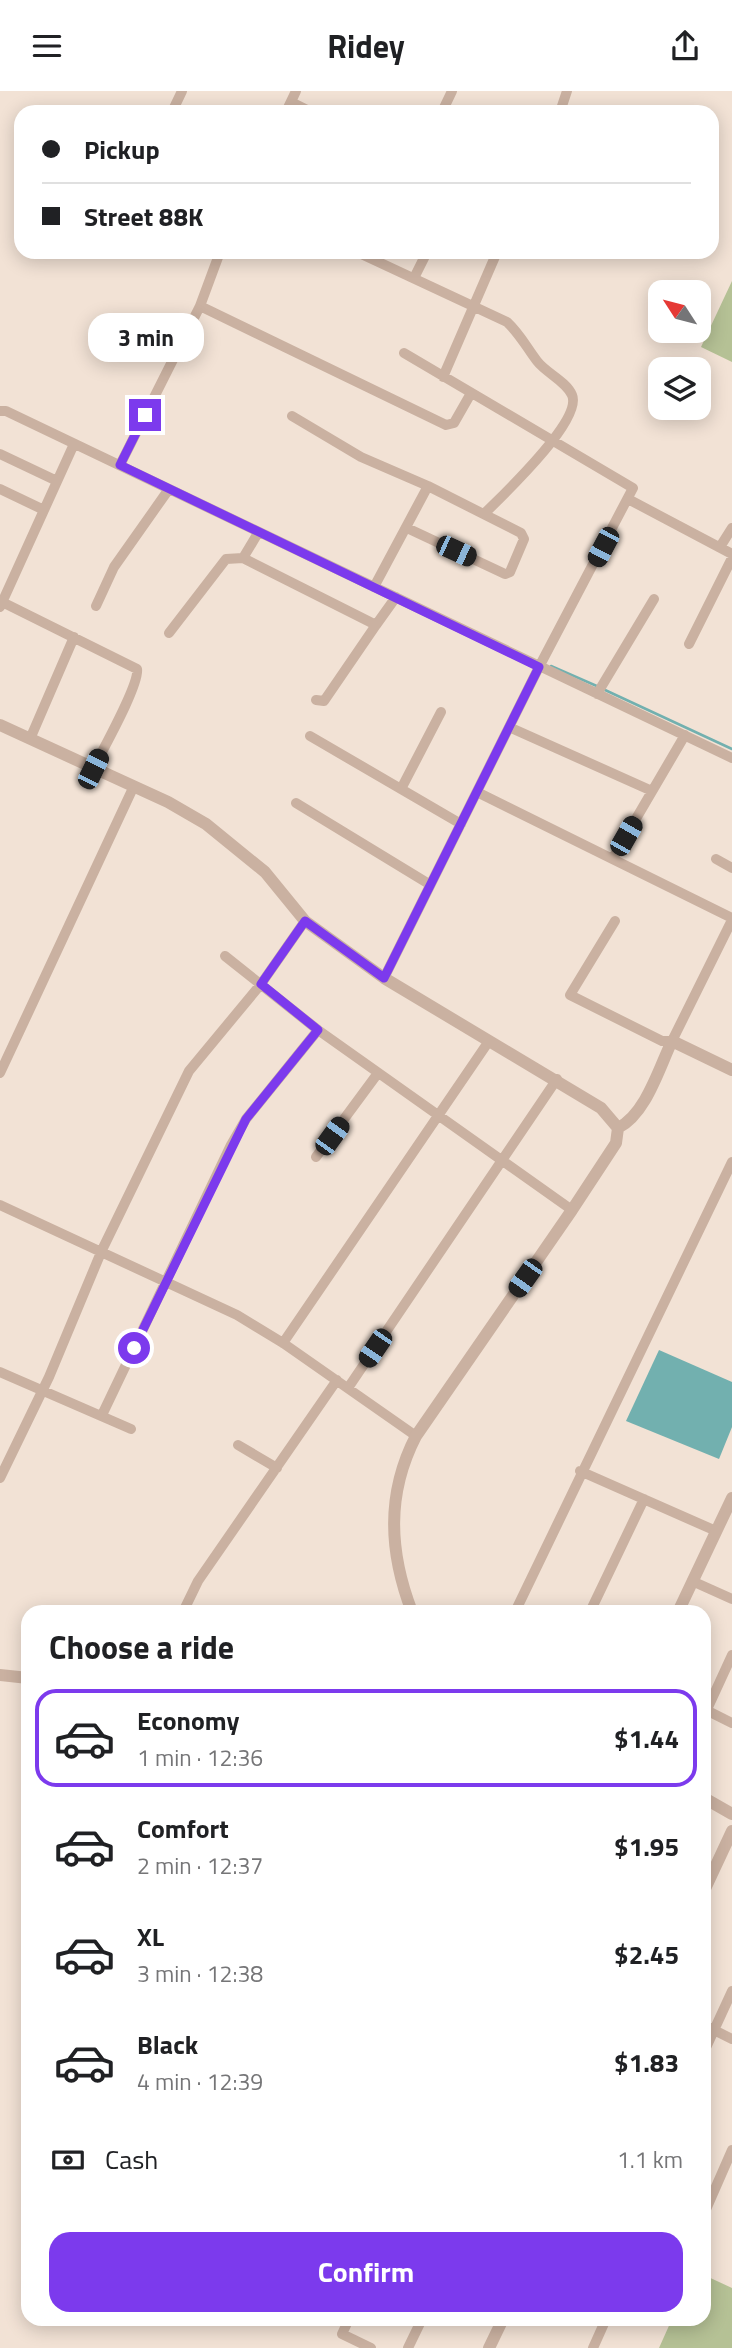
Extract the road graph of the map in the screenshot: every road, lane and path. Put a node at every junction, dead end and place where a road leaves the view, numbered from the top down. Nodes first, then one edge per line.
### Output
1 (217, 259) edge
2 (372, 259) edge
3 (424, 259) edge
4 (494, 259) edge
5 (414, 278) junction
6 (200, 306) junction
7 (475, 309) junction
8 (404, 353) dead end
9 (443, 377) junction
10 (470, 395) junction
11 (0, 411) edge
12 (292, 416) dead end
13 (553, 443) junction
14 (74, 444) junction
15 (0, 454) edge
16 (120, 465) junction
17 (57, 481) junction
18 (428, 486) junction
19 (170, 488) junction
20 (0, 489) edge
21 (628, 499) junction
22 (44, 510) junction
23 (484, 514) junction
24 (407, 528) junction
25 (732, 528) edge
26 (258, 533) junction
27 (720, 547) junction
28 (732, 556) edge
29 (243, 558) junction
30 (374, 587) junction
31 (396, 597) junction
32 (653, 599) dead end
33 (1, 604) edge
34 (96, 606) dead end
35 (376, 625) junction
36 (169, 633) dead end
37 (74, 637) junction
38 (689, 644) dead end
39 (539, 667) junction
40 (599, 689) junction
41 (316, 700) dead end
42 (441, 712) dead end
43 (0, 725) edge
44 (509, 727) junction
45 (685, 735) junction
46 (310, 736) dead end
47 (30, 739) junction
48 (732, 758) edge
49 (93, 769) junction
50 (133, 788) junction
51 (401, 789) junction
52 (652, 791) junction
53 (477, 792) junction
54 (296, 803) dead end
55 (461, 824) junction
56 (613, 858) junction
57 (716, 859) dead end
58 (732, 868) edge
59 (429, 884) junction
60 (732, 919) edge
61 (305, 921) junction
62 (615, 921) dead end
63 (225, 956) dead end
64 (384, 978) junction
65 (261, 984) junction
66 (318, 1030) junction
67 (489, 1041) junction
68 (672, 1041) junction
69 (732, 1070) edge
70 (0, 1073) edge
71 (378, 1073) junction
72 (556, 1079) junction
73 (437, 1114) junction
74 (618, 1128) junction
75 (316, 1157) dead end
76 (502, 1161) junction
77 (732, 1162) edge
78 (0, 1205) edge
79 (572, 1210) junction
80 (102, 1250) junction
81 (165, 1281) junction
82 (283, 1343) junction
83 (0, 1373) edge
84 (337, 1380) junction
85 (348, 1388) junction
86 (42, 1390) junction
87 (102, 1415) junction
88 (131, 1429) dead end
89 (416, 1436) junction
90 (238, 1445) dead end
91 (277, 1468) junction
92 (580, 1471) junction
93 (0, 1478) edge
94 (732, 1498) edge
95 (643, 1499) junction
96 (728, 1516) edge
97 (716, 1531) junction
98 (692, 1581) junction
99 (732, 1599) edge
100 (186, 1605) edge
101 (410, 1605) edge
102 (518, 1605) edge
103 (593, 1605) edge
104 (681, 1605) edge
105 (732, 1655) edge
106 (0, 1675) edge
107 (21, 1677) edge
108 (711, 1700) edge
109 (711, 1715) edge
110 (732, 1723) edge
111 (711, 1802) edge
112 (732, 1814) edge
113 (732, 1831) edge
114 (711, 1876) edge
115 (732, 1991) edge
116 (711, 2025) edge
117 (711, 2029) edge
118 (732, 2039) edge
119 (732, 2150) edge
120 (711, 2198) edge
121 (346, 2326) edge
122 (419, 2326) edge
123 (500, 2326) edge
124 (604, 2326) edge
125 (371, 2348) edge
126 (408, 2348) edge
127 (489, 2348) edge
128 (593, 2348) edge

1 - 6 street
2 - 5 street
3 - 5 street
4 - 7 street
5 - 7 street
6 - 10 street
6 - 16 street
7 - 9 street
7 - 13 street
8 - 9 street
9 - 10 street
10 - 13 street
11 - 14 street
12 - 18 street
13 - 21 street
13 - 23 street
14 - 16 street
14 - 17 street
15 - 17 street
16 - 19 street
17 - 22 street
18 - 23 street
18 - 24 street
19 - 26 street
19 - 34 street
20 - 22 street
21 - 27 street
21 - 39 street
22 - 33 street
23 - 24 street
24 - 30 street
25 - 27 street
26 - 29 street
26 - 30 street
27 - 28 street
28 - 38 street
29 - 35 street
29 - 36 street
30 - 31 street
31 - 35 street
31 - 39 street
32 - 40 street
33 - 37 street
35 - 41 street
37 - 47 street
37 - 49 street
39 - 40 street
39 - 44 street
40 - 45 street
42 - 51 street
43 - 47 street
44 - 52 street
44 - 53 street
45 - 48 street
45 - 52 street
46 - 51 street
47 - 49 street
49 - 50 street
50 - 61 street
50 - 70 street
51 - 55 street
52 - 56 street
53 - 55 street
53 - 56 street
54 - 59 street
55 - 59 street
56 - 60 street
57 - 58 street
59 - 64 street
60 - 68 street
61 - 64 street
61 - 65 street
62 - 68 street
63 - 65 street
64 - 67 street
65 - 66 street
65 - 80 street
66 - 71 street
66 - 81 street
67 - 72 street
67 - 73 street
68 - 69 street
68 - 74 street
71 - 73 street
71 - 75 street
72 - 74 street
72 - 76 street
73 - 76 street
73 - 82 street
74 - 79 street
76 - 79 street
76 - 85 street
77 - 92 street
78 - 80 street
79 - 89 street
80 - 81 street
80 - 86 street
81 - 82 street
81 - 87 street
82 - 84 street
83 - 86 street
84 - 85 street
84 - 91 street
85 - 89 street
86 - 87 street
86 - 93 street
87 - 88 street
89 - 101 street
90 - 91 street
91 - 100 street
92 - 95 street
92 - 102 street
94 - 96 street
95 - 97 street
95 - 103 street
96 - 97 street
97 - 98 street
98 - 99 street
98 - 104 street
105 - 108 street
106 - 107 street
109 - 110 street
111 - 112 street
113 - 114 street
115 - 116 street
117 - 118 street
119 - 120 street
121 - 125 street
122 - 126 street
123 - 127 street
124 - 128 street

